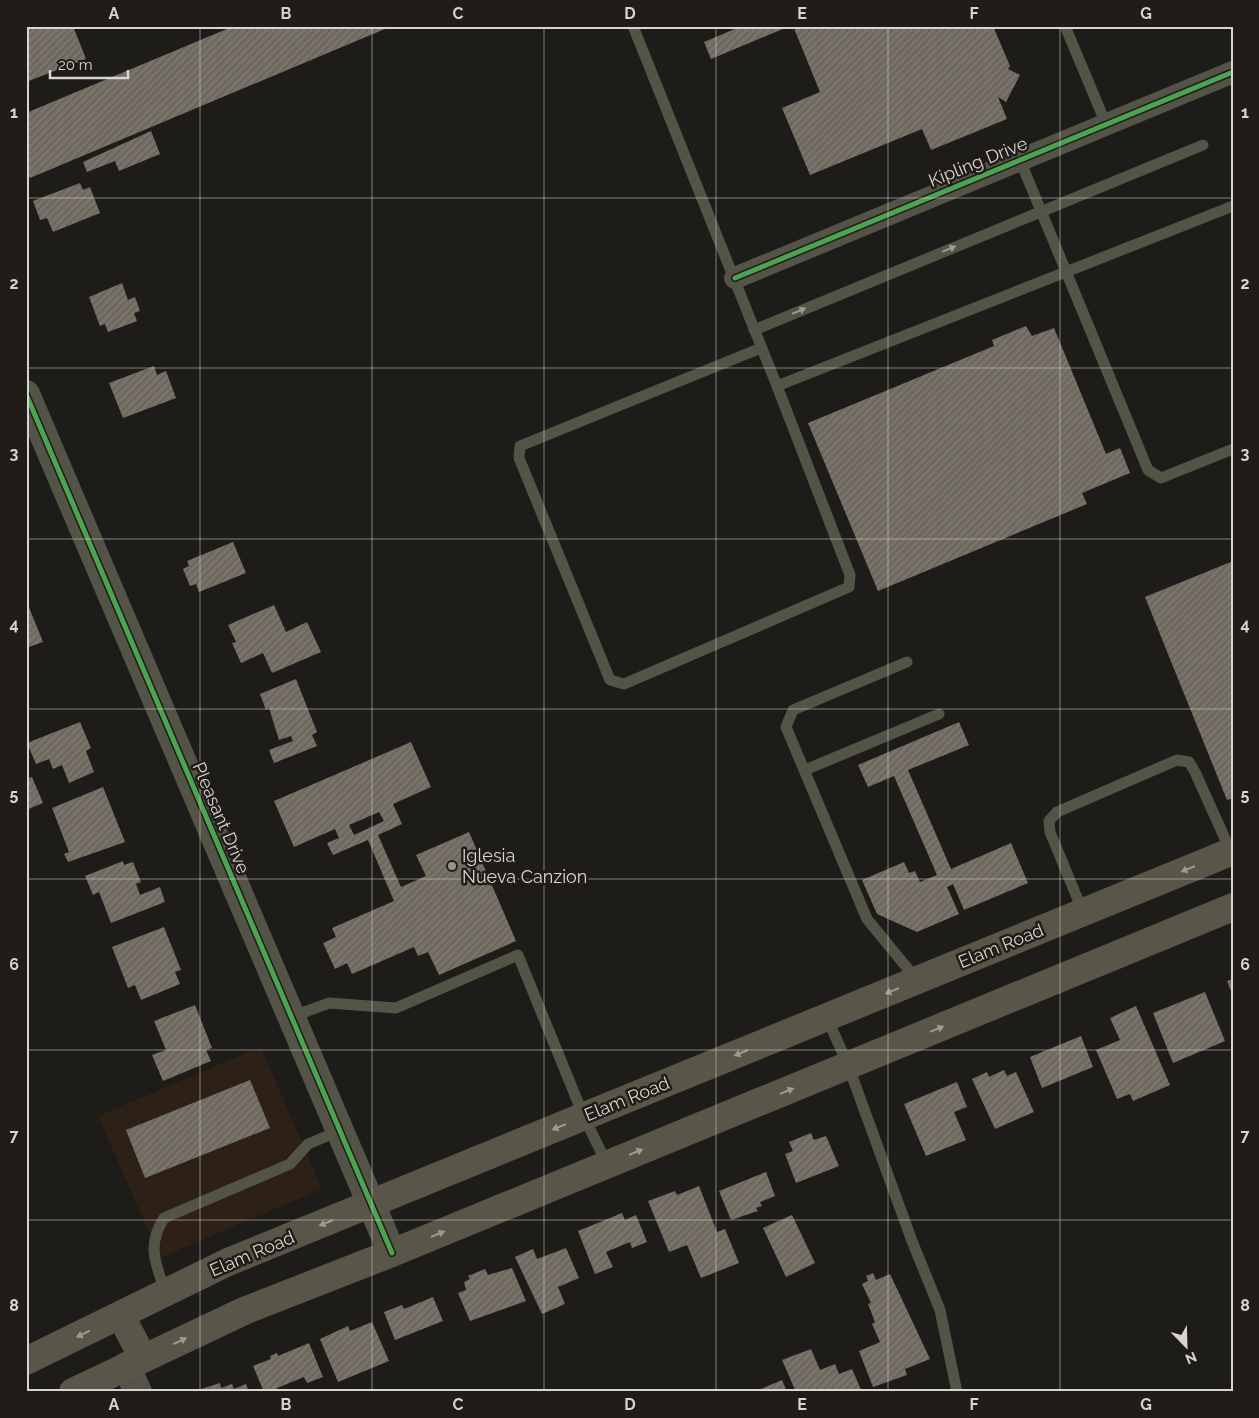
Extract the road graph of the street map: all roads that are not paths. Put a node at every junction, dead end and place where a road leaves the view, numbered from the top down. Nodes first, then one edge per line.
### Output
1 (633, 26) edge
2 (1065, 26) edge
3 (1233, 72) edge
4 (1106, 124) junction
5 (1203, 145) dead end
6 (1020, 160) junction
7 (1040, 211) junction
8 (1231, 211) edge
9 (1066, 273) junction
10 (735, 278) junction
11 (754, 330) junction
12 (761, 348) junction
13 (777, 386) junction
14 (26, 394) edge
15 (1233, 449) edge
16 (907, 662) dead end
17 (939, 714) dead end
18 (805, 770) junction
19 (1232, 851) edge
20 (1233, 907) edge
21 (1084, 912) junction
22 (917, 980) junction
23 (291, 1017) junction
24 (827, 1018) junction
25 (848, 1065) junction
26 (584, 1117) junction
27 (340, 1131) junction
28 (607, 1164) junction
29 (371, 1204) junction
30 (392, 1253) junction
31 (166, 1294) junction
32 (121, 1316) junction
33 (26, 1361) edge
34 (134, 1362) junction
35 (73, 1392) edge
36 (138, 1392) edge
37 (957, 1392) edge

1 - 10 lane
2 - 4 lane
3 - 4 street, Kipling Drive
4 - 6 street, Kipling Drive
5 - 7 lane
6 - 7 lane
6 - 10 street, Kipling Drive
7 - 9 lane
11 -> 7 lane
8 - 9 lane
9 - 13 lane
9 - 15 lane
10 - 11 lane
11 - 12 lane
12 - 13 lane
12 - 13 lane
14 - 23 street, Pleasant Drive
16 - 18 lane
17 - 18 lane
18 - 22 lane
19 -> 21 main road, Elam Road
19 - 21 lane
25 -> 20 main road
21 - 22 main road, Elam Road
22 -> 24 main road, Elam Road
23 - 26 lane
23 - 27 street, Pleasant Drive
24 - 25 lane
24 -> 26 main road, Elam Road
28 -> 25 main road
25 - 37 lane
26 - 28 lane
26 -> 29 main road, Elam Road
27 - 29 street, Pleasant Drive
27 - 31 lane
30 -> 28 main road
29 - 30 street, Pleasant Drive
29 -> 31 main road, Elam Road
34 -> 30 main road
31 - 32 main road, Elam Road
32 -> 33 main road, Elam Road
32 - 34 main road
34 - 35 main road
34 - 36 street

